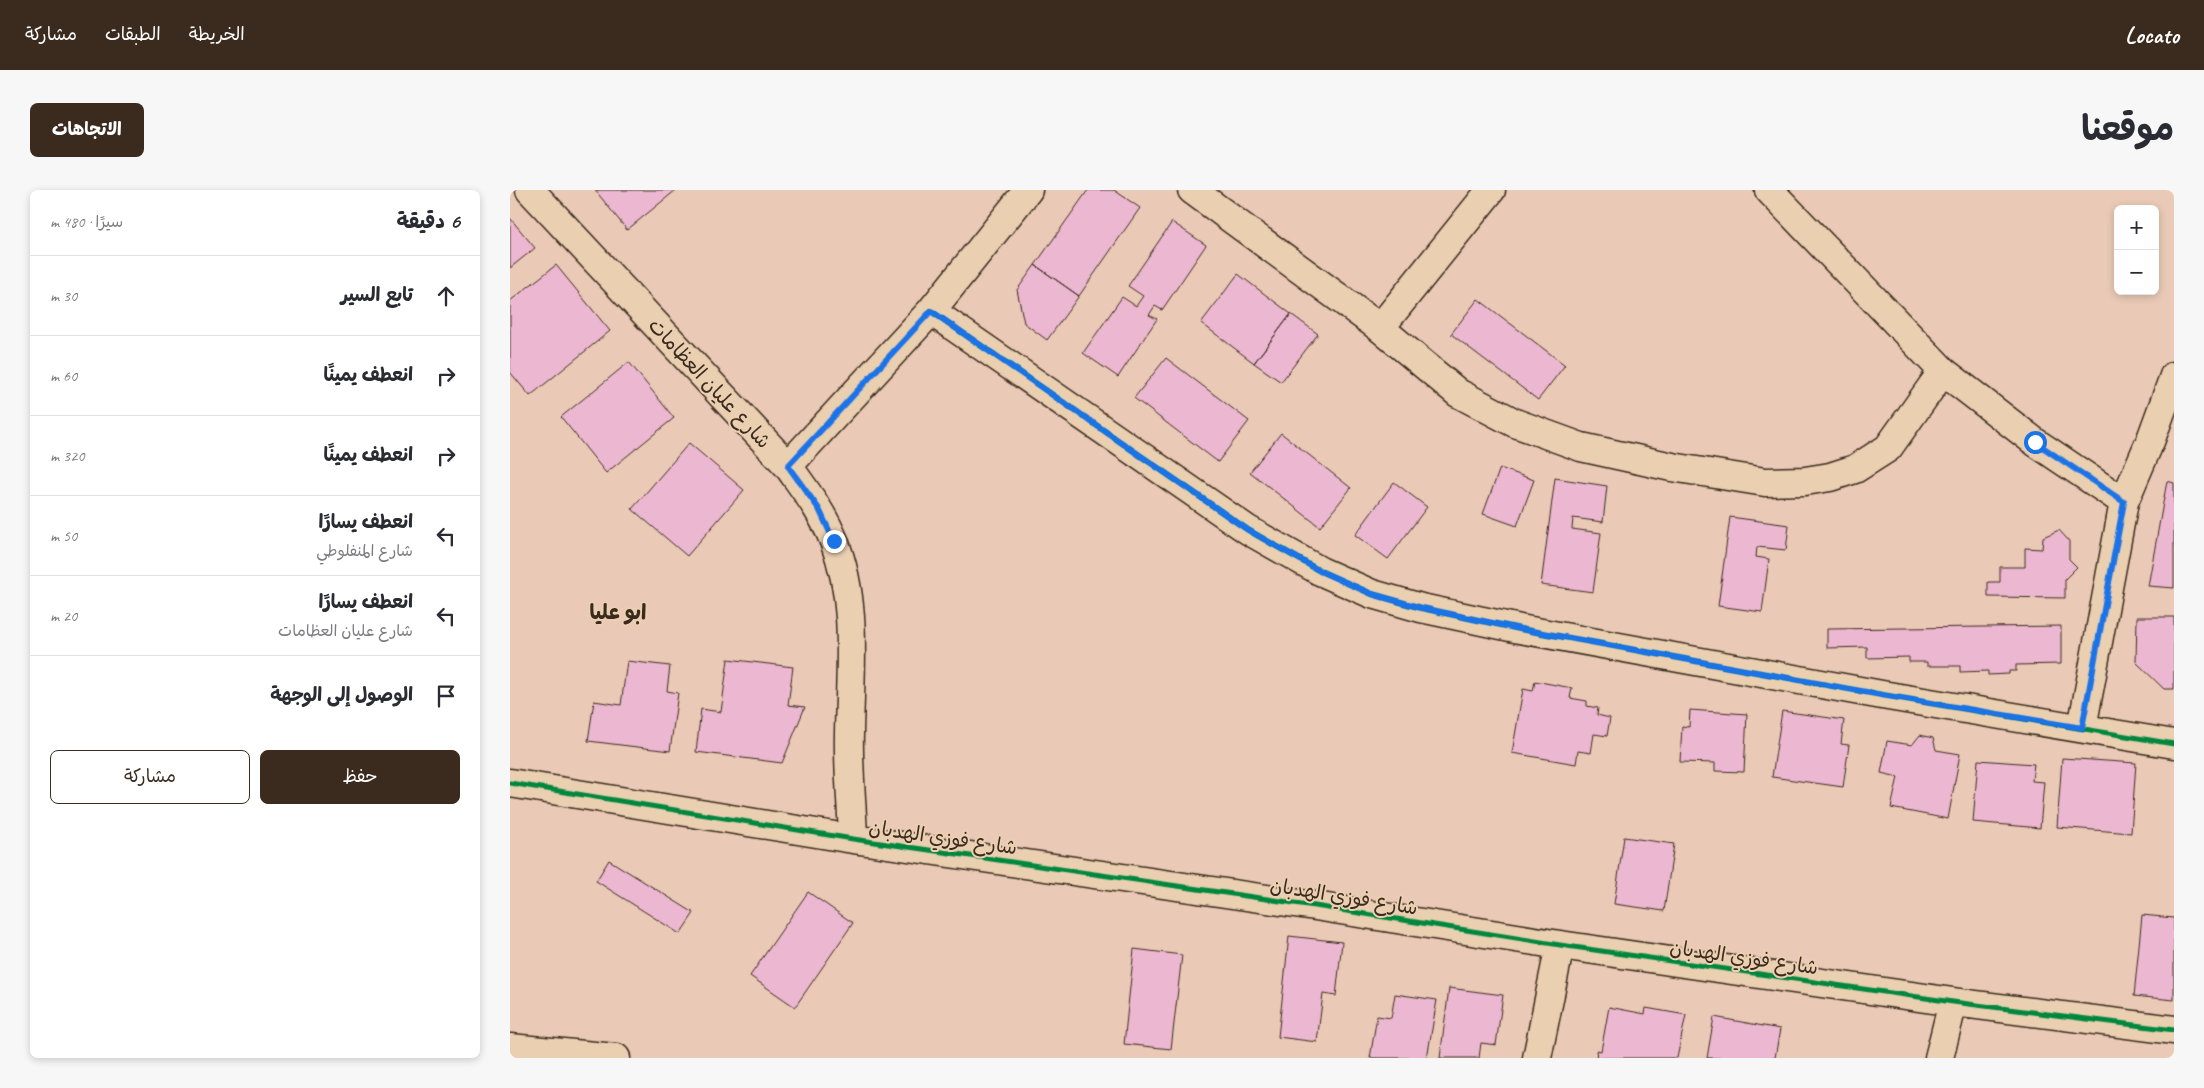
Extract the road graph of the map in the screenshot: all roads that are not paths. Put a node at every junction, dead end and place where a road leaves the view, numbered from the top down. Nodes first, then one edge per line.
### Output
1 (530, 190) edge
2 (1028, 190) edge
3 (1192, 190) edge
4 (1492, 190) edge
5 (1770, 190) edge
6 (931, 311) junction
7 (1380, 328) junction
8 (1943, 371) junction
9 (2174, 376) edge
10 (788, 466) junction
11 (2124, 502) junction
12 (2082, 728) junction
13 (2174, 744) edge
14 (510, 783) edge
15 (853, 839) junction
16 (1560, 945) junction
17 (1953, 1002) junction
18 (2174, 1030) edge
19 (510, 1048) edge
20 (616, 1058) edge
21 (1537, 1058) edge
22 (1939, 1058) edge

1 - 10 street, شارع عليان العظامات
2 - 6 street
3 - 7 street
4 - 7 street
5 - 8 street
6 - 10 street
6 - 12 street
7 - 8 street
8 - 11 street
9 - 11 street
10 - 15 street, شارع عليان العظامات
11 - 12 street
12 - 13 street
14 - 15 street, شارع فوزي الهدبان
15 - 16 street, شارع فوزي الهدبان
16 - 17 street, شارع فوزي الهدبان
16 - 21 street
17 - 18 street, شارع فوزي الهدبان
17 - 22 street
19 - 20 street

